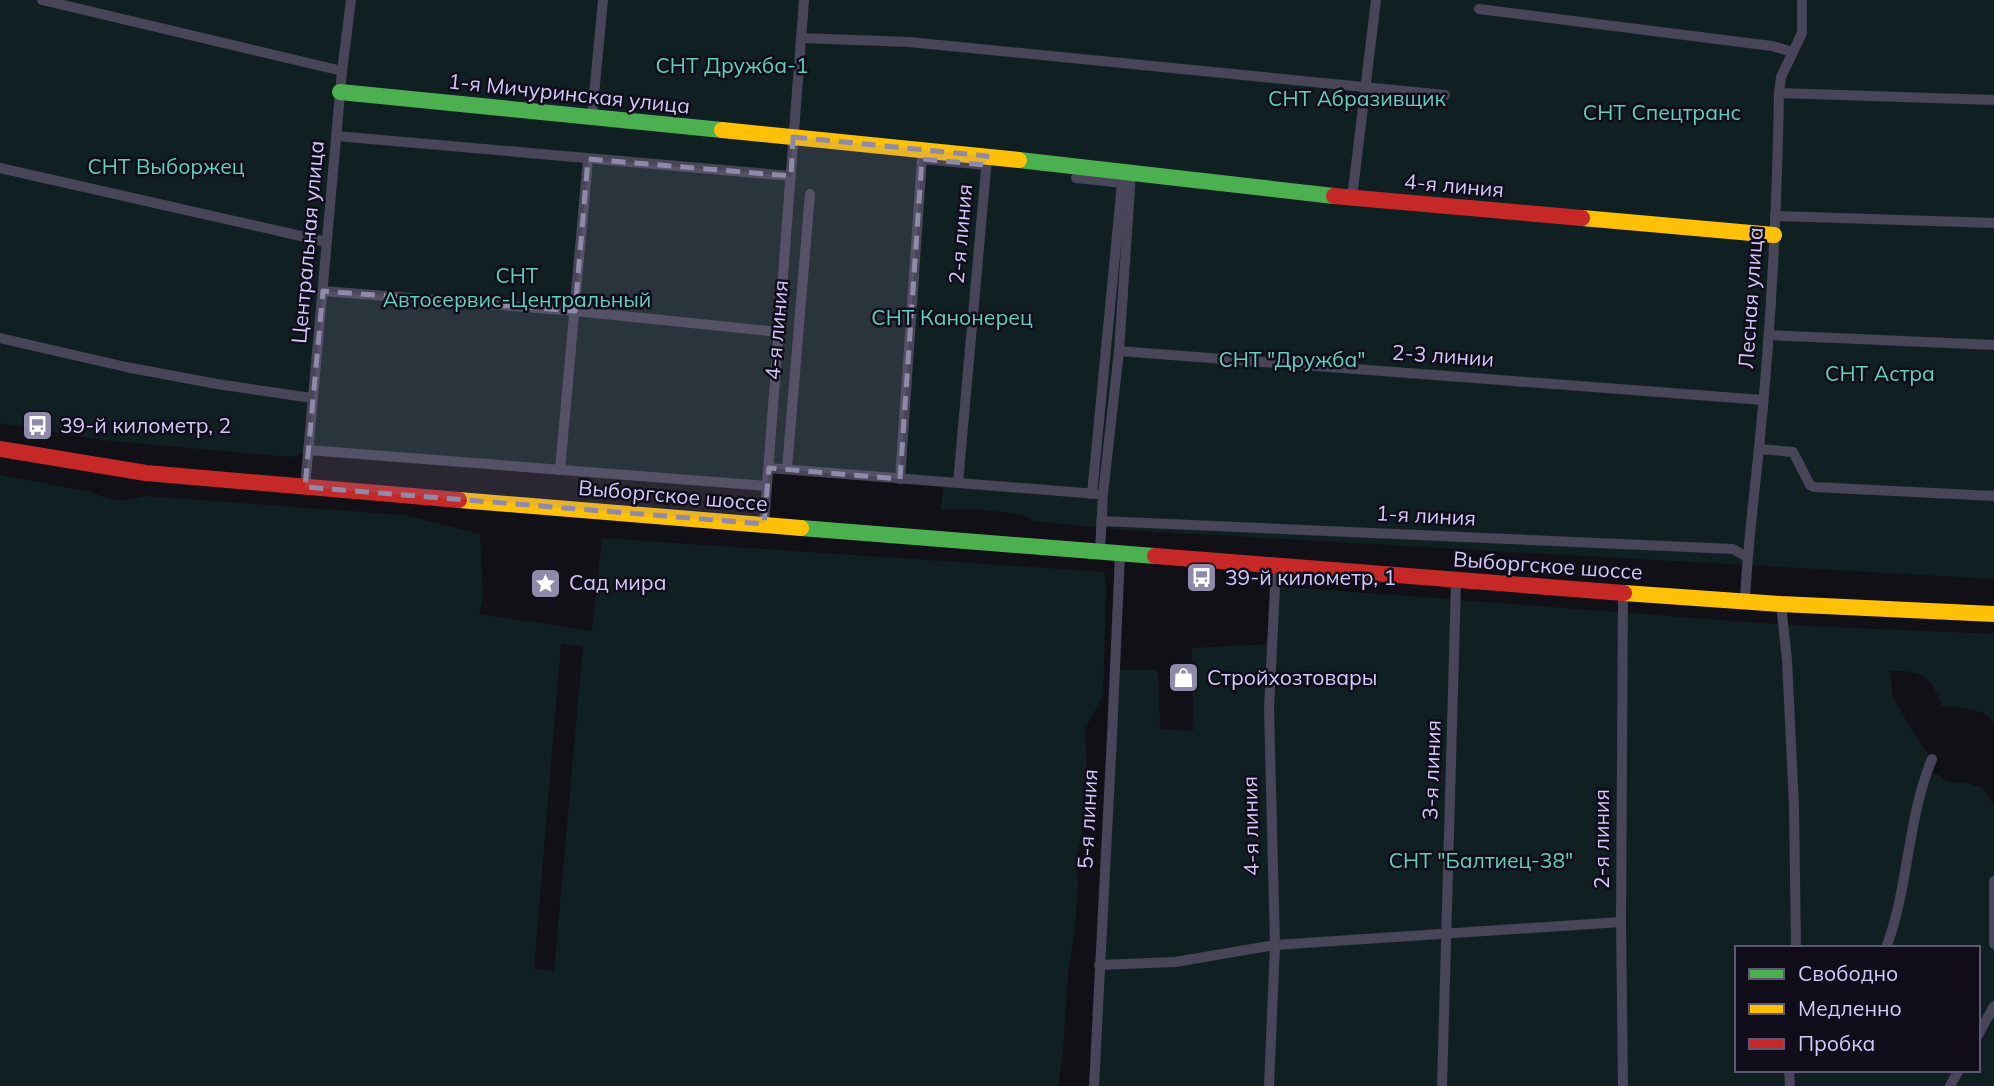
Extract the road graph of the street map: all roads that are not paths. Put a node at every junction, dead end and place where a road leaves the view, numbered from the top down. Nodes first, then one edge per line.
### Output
1 (42, 0) edge
2 (351, 0) edge
3 (603, 0) edge
4 (804, 0) edge
5 (1376, 0) edge
6 (1802, 0) edge
7 (1479, 9) dead end
8 (801, 38) junction
9 (1793, 52) junction
10 (342, 71) junction
11 (1365, 87) junction
12 (340, 92) junction
13 (1779, 93) junction
14 (1445, 95) dead end
15 (1994, 100) edge
16 (592, 116) junction
17 (337, 136) junction
18 (793, 137) junction
19 (588, 159) junction
20 (986, 161) junction
21 (0, 168) edge
22 (1131, 173) junction
23 (790, 176) junction
24 (1076, 178) dead end
25 (810, 194) dead end
26 (1352, 198) junction
27 (1775, 216) junction
28 (1994, 223) edge
29 (1774, 235) junction
30 (327, 242) junction
31 (323, 291) junction
32 (575, 311) junction
33 (779, 332) junction
34 (1769, 335) junction
35 (0, 338) edge
36 (1994, 345) edge
37 (1119, 351) junction
38 (312, 398) junction
39 (1763, 400) junction
40 (0, 449) edge
41 (1759, 449) junction
42 (308, 450) junction
43 (769, 468) junction
44 (787, 469) junction
45 (560, 470) junction
46 (900, 479) junction
47 (958, 483) junction
48 (767, 486) junction
49 (305, 487) junction
50 (1097, 494) junction
51 (1994, 496) edge
52 (1101, 521) junction
53 (764, 524) junction
54 (1100, 551) junction
55 (1120, 554) junction
56 (1747, 557) junction
57 (1276, 566) junction
58 (1456, 581) junction
59 (1623, 592) junction
60 (1745, 601) junction
61 (1781, 604) junction
62 (1994, 614) edge
63 (1932, 759) dead end
64 (1994, 881) edge
65 (1621, 922) junction
66 (1445, 934) junction
67 (1994, 944) edge
68 (1275, 946) junction
69 (1796, 946) edge
70 (1887, 946) edge
71 (1099, 965) junction
72 (1994, 1006) edge
73 (1980, 1031) edge
74 (1094, 1086) edge
75 (1269, 1086) edge
76 (1442, 1086) edge
77 (1623, 1086) edge

1 - 10 street
2 - 10 street, Центральная улица
3 - 16 street
4 - 8 street
5 - 11 street
6 - 9 street, Лесная улица
7 - 9 street
8 - 11 street
8 - 18 street
9 - 13 street, Лесная улица
10 - 12 street, Центральная улица
11 - 14 street
11 - 26 street
12 - 16 main road, 1-я Мичуринская улица
12 - 17 street, Центральная улица
13 - 15 street
13 - 27 street, Лесная улица
16 - 18 main road, 1-я Мичуринская улица
17 - 19 street
17 - 30 street, Центральная улица
18 - 20 main road, 1-я Мичуринская улица
18 - 23 street
19 - 23 street
19 - 32 street
20 - 22 main road, 4-я линия
20 - 46 street
20 - 47 street, 2-я линия
21 - 30 street
22 - 26 main road, 4-я линия
22 - 37 street
23 - 33 street
24 - 50 street
25 - 44 street, 4-я линия
26 - 29 main road, 4-я линия
27 - 28 street
27 - 29 street, Лесная улица
29 - 34 street, Лесная улица
30 - 31 street, Центральная улица
31 - 32 street
31 - 38 street, Центральная улица
32 - 33 street
32 - 45 street
33 - 43 street
34 - 36 street
34 - 39 street, Лесная улица
35 - 38 street
37 - 39 street, 2-3 линии
37 - 50 street
38 - 42 street, Центральная улица
39 - 41 street, Лесная улица
40 - 49 main road, Выборгское шоссе
41 - 51 street
41 - 56 street, Лесная улица
42 - 45 street
42 - 49 street, Центральная улица
43 - 44 street
43 - 48 street
44 - 46 street
45 - 48 street
46 - 47 street
47 - 50 street
48 - 53 street
49 - 53 main road, Выборгское шоссе
50 - 52 street
52 - 54 street
52 - 56 street, 1-я линия
53 - 54 main road, Выборгское шоссе
54 - 55 main road, Выборгское шоссе
55 - 57 main road, Выборгское шоссе
55 - 71 street, 5-я линия
56 - 60 street, Лесная улица
57 - 58 main road, Выборгское шоссе
57 - 68 street, 4-я линия
58 - 59 main road, Выборгское шоссе
58 - 66 street, 3-я линия
59 - 60 main road, Выборгское шоссе
59 - 65 street, 2-я линия
60 - 61 main road, Выборгское шоссе
61 - 62 main road, Выборгское шоссе
61 - 69 street
63 - 70 street
64 - 67 street
65 - 66 street
65 - 77 street, 2-я линия
66 - 68 street
66 - 76 street, 3-я линия
68 - 71 street
68 - 75 street, 4-я линия
71 - 74 street, 5-я линия
72 - 73 street

